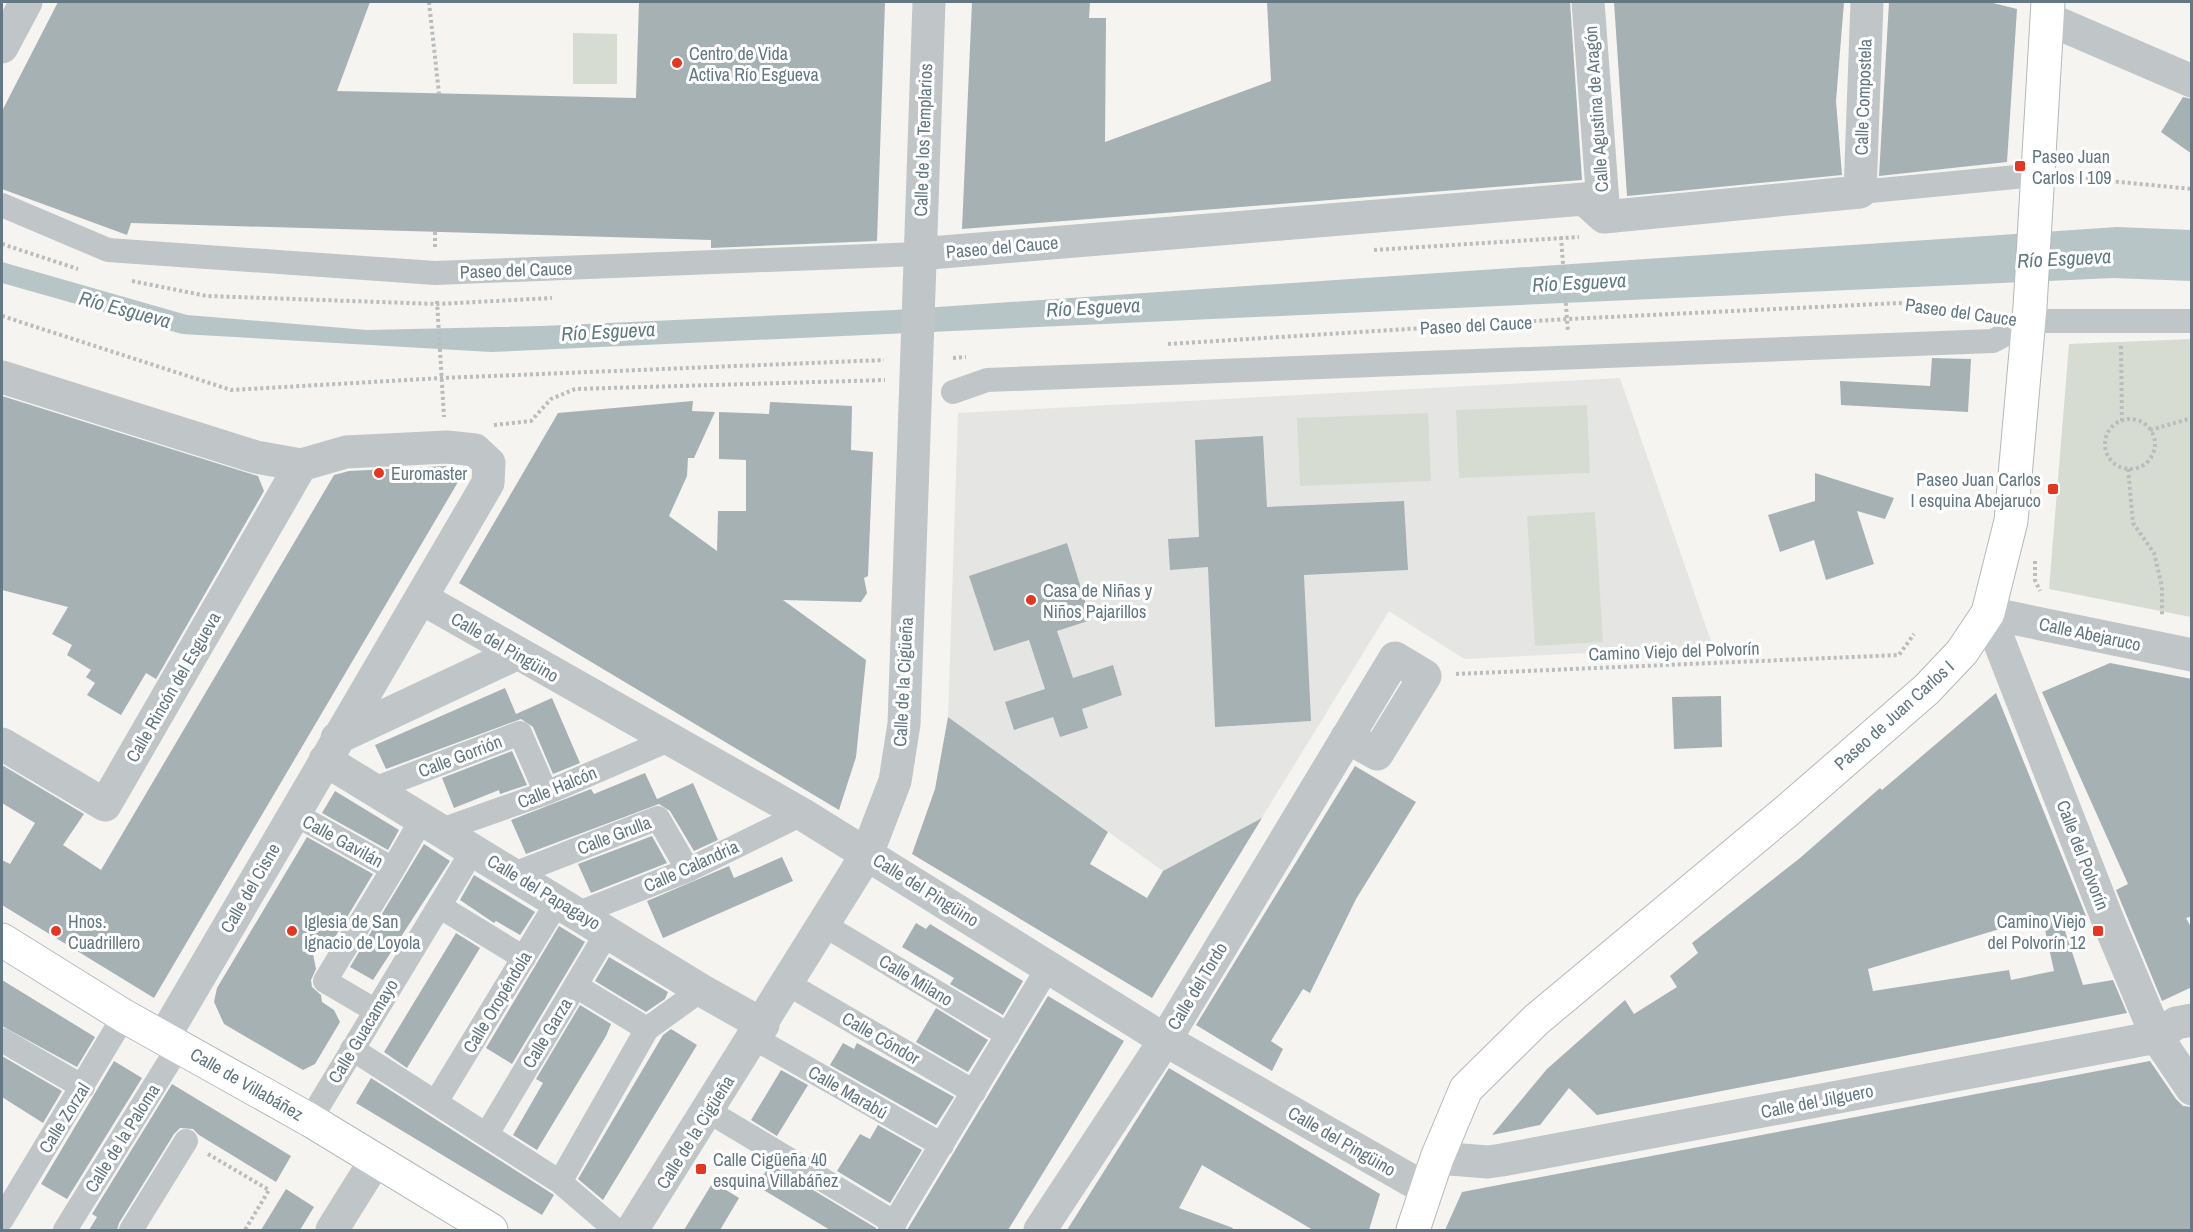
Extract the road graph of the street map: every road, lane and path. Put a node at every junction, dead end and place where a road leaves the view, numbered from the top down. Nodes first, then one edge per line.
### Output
1 (26, 2) edge
2 (429, 2) edge
3 (928, 2) edge
4 (1588, 2) edge
5 (1867, 2) edge
6 (2048, 10) edge
7 (2, 47) edge
8 (2192, 81) edge
9 (439, 94) dead end
10 (2037, 175) junction
11 (2192, 189) edge
12 (1860, 192) junction
13 (2, 205) edge
14 (1604, 218) junction
15 (1562, 239) dead end
16 (918, 266) junction
17 (437, 304) dead end
18 (2030, 312) junction
19 (1982, 315) dead end
20 (2, 316) edge
21 (1568, 319) junction
22 (2120, 321) junction
23 (2192, 321) edge
24 (1166, 344) dead end
25 (977, 356) dead end
26 (953, 358) dead end
27 (899, 360) junction
28 (2, 377) edge
29 (442, 378) junction
30 (883, 380) dead end
31 (953, 392) dead end
32 (2192, 418) edge
33 (2122, 421) junction
34 (487, 426) dead end
35 (2150, 430) junction
36 (447, 447) junction
37 (301, 465) junction
38 (2128, 469) junction
39 (421, 598) junction
40 (1988, 613) junction
41 (1914, 634) dead end
42 (2177, 652) edge
43 (516, 654) junction
44 (1425, 675) joint
45 (671, 740) junction
46 (2, 744) edge
47 (331, 749) junction
48 (374, 789) junction
49 (546, 793) junction
50 (293, 813) junction
51 (802, 814) junction
52 (431, 824) junction
53 (473, 849) junction
54 (867, 854) junction
55 (393, 869) junction
56 (688, 870) junction
57 (514, 874) junction
58 (439, 906) junction
59 (569, 907) junction
60 (824, 924) junction
61 (608, 931) junction
62 (2, 940) edge
63 (524, 958) junction
64 (1049, 966) junction
65 (788, 984) junction
66 (576, 986) junction
67 (701, 990) junction
68 (376, 1011) junction
69 (124, 1016) junction
70 (2192, 1020) edge
71 (647, 1029) junction
72 (758, 1032) junction
73 (1008, 1035) junction
74 (2157, 1037) junction
75 (2, 1040) edge
76 (1165, 1040) junction
77 (172, 1041) junction
78 (352, 1049) junction
79 (83, 1087) junction
80 (2192, 1089) edge
81 (974, 1092) junction
82 (436, 1102) junction
83 (708, 1112) junction
84 (309, 1120) junction
85 (486, 1134) junction
86 (186, 1141) joint
87 (942, 1145) junction
88 (1437, 1158) junction
89 (375, 1161) junction
90 (560, 1182) junction
91 (1426, 1189) junction
92 (2, 1219) edge
93 (893, 1226) edge
94 (65, 1230) edge
95 (131, 1230) edge
96 (245, 1230) edge
97 (332, 1230) edge
98 (490, 1230) edge
99 (616, 1230) edge
100 (632, 1230) edge
101 (1040, 1230) edge
102 (1413, 1230) edge

1 - 7 street
2 - 9 path
3 - 16 street, Calle de los Templarios
4 - 14 street, Calle Agustina de Aragón
5 - 12 street, Calle Compostela
6 - 8 street
6 - 10 main road, Paseo de Juan Carlos I
10 - 11 path
10 - 12 street
10 - 18 main road, Paseo de Juan Carlos I
12 - 14 street
13 - 16 street, Paseo del Cauce
14 - 16 street, Paseo del Cauce
15 - 21 path
16 - 27 street, Calle de la Cigüeña
17 - 29 path
18 - 22 street
18 - 31 street, Paseo del Cauce
18 - 40 main road, Paseo de Juan Carlos I
19 - 21 path, Paseo del Cauce
20 - 29 path
21 - 24 path, Paseo del Cauce
22 - 23 street
22 - 33 path
25 - 26 path
27 - 29 path
27 - 54 street, Calle de la Cigüeña
28 - 37 street
29 - 36 path
30 - 34 path
32 - 35 path
33 - 35 path
33 - 38 path
35 - 38 path
36 - 37 street
36 - 39 street, Calle del Cisne
37 - 46 street, Calle Rincón del Esgueva
38 - 42 path
39 - 43 street, Calle del Pingüino
39 - 47 street, Calle del Cisne
40 - 42 street, Calle Abejaruco
40 - 74 street, Calle del Polvorín
40 - 88 main road, Paseo de Juan Carlos I
41 - 44 path, Camino Viejo del Polvorín
43 - 45 street, Calle del Pingüino
43 - 47 street
44 - 76 street, Calle del Tordo
45 - 49 street, Calle Halcón
45 - 51 street, Calle del Pingüino
47 - 48 street, Calle del Papagayo
47 - 50 street, Calle del Cisne
48 - 49 street, Calle Gorrión
48 - 52 street, Calle del Papagayo
49 - 52 street, Calle Halcón
50 - 55 street, Calle Gavilán
50 - 77 street, Calle del Cisne
51 - 54 street, Calle del Pingüino
51 - 56 street, Calle Calandria
52 - 53 street, Calle del Papagayo
52 - 55 street, Calle Gavilán
53 - 57 street, Calle del Papagayo
53 - 58 street, Calle Guacamayo
54 - 60 street, Calle de la Cigüeña
54 - 64 street, Calle del Pingüino
55 - 68 street, Calle Gavilán
56 - 57 street, Calle Grulla
56 - 59 street, Calle Calandria
57 - 59 street, Calle del Papagayo
58 - 63 street
58 - 68 street, Calle Guacamayo
59 - 61 street, Calle del Papagayo
59 - 63 street, Calle Oropéndola
60 - 65 street, Calle de la Cigüeña
60 - 73 street, Calle Milano
61 - 66 street, Calle Garza
61 - 67 street, Calle del Papagayo
62 - 69 main road, Calle de Villabáñez
63 - 82 street, Calle Oropéndola
64 - 73 street
64 - 76 street, Calle del Pingüino
65 - 72 street, Calle de la Cigüeña
65 - 81 street, Calle Cóndor
66 - 71 street
66 - 85 street, Calle Garza
67 - 71 street
67 - 72 street, Calle del Papagayo
68 - 78 street, Calle Guacamayo
69 - 77 main road, Calle de Villabáñez
69 - 79 street, Calle Zorzal
70 - 74 street, Calle del Jilguero
71 - 90 street
72 - 83 street, Calle de la Cigüeña
72 - 87 street, Calle Marabú
73 - 81 street
74 - 80 street, Calle del Polvorín
74 - 88 street, Calle del Jilguero
75 - 79 street
76 - 91 street, Calle del Pingüino
76 - 101 street, Calle del Tordo
77 - 84 main road, Calle de Villabáñez
77 - 94 street, Calle de la Paloma
78 - 82 street
78 - 84 street, Calle Guacamayo
79 - 92 street, Calle Zorzal
81 - 87 street
82 - 85 street
83 - 93 street
83 - 100 street, Calle de la Cigüeña
84 - 89 main road, Calle de Villabáñez
85 - 90 street
86 - 95 street
86 - 96 path
87 - 93 street
88 - 91 main road, Paseo de Juan Carlos I
89 - 97 street
89 - 98 main road, Calle de Villabáñez
90 - 99 street
91 - 102 main road, Paseo de Juan Carlos I

